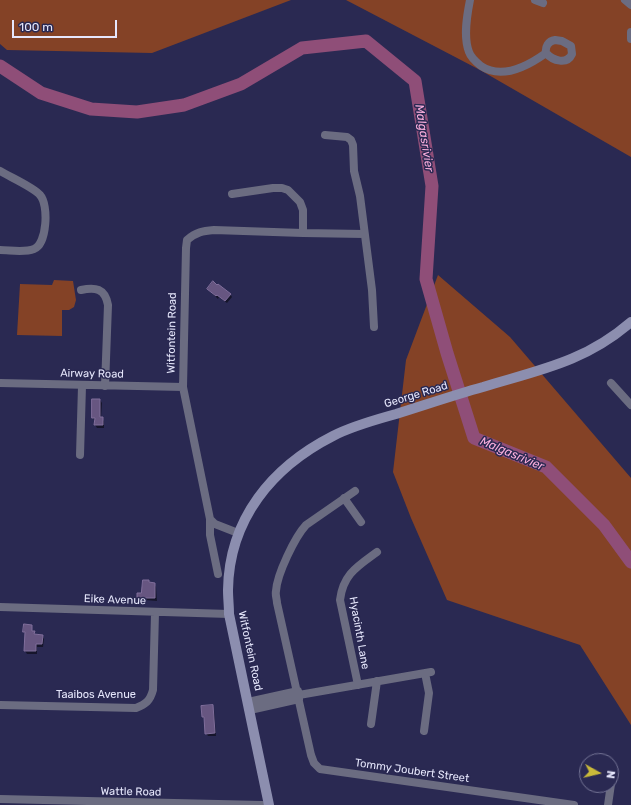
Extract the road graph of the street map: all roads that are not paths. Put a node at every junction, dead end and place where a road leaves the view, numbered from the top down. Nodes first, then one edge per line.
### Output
1 (470, 0) edge
2 (624, 0) edge
3 (631, 5) edge
4 (631, 32) edge
5 (631, 39) edge
6 (546, 53) dead end
7 (325, 135) dead end
8 (0, 171) edge
9 (232, 194) dead end
10 (303, 233) junction
11 (364, 234) junction
12 (0, 250) edge
13 (81, 290) dead end
14 (631, 322) edge
15 (374, 327) dead end
16 (0, 383) edge
17 (610, 383) dead end
18 (82, 386) junction
19 (105, 386) junction
20 (183, 387) junction
21 (631, 405) edge
22 (80, 455) dead end
23 (355, 491) dead end
24 (344, 498) junction
25 (210, 519) junction
26 (361, 522) dead end
27 (238, 533) junction
28 (377, 552) dead end
29 (218, 574) dead end
30 (0, 607) edge
31 (155, 612) junction
32 (229, 614) junction
33 (377, 681) junction
34 (358, 685) junction
35 (299, 695) junction
36 (0, 705) edge
37 (249, 706) junction
38 (371, 724) dead end
39 (424, 731) dead end
40 (610, 793) edge
41 (0, 799) edge
42 (135, 804) edge
43 (262, 805) edge
44 (269, 805) edge
45 (574, 805) edge
46 (608, 805) edge

1 - 6 street
2 - 3 street
4 - 5 street
7 - 11 street
8 - 12 street
9 - 10 street
10 - 11 street
10 - 20 street, Witfontein Road
11 - 15 street
13 - 19 street
14 - 27 main road, George Road
16 - 18 street, Airway Road
17 - 21 street
18 - 19 street, Airway Road
18 - 22 street
19 - 20 street, Airway Road
20 - 25 street, Witfontein Road
23 - 24 street, Tommy Joubert Street
24 - 26 street
24 - 35 street, Tommy Joubert Street
25 - 27 street
25 - 29 street, Witfontein Road
27 - 32 main road, Witfontein Road
28 - 34 street, Hyacinth Lane
30 - 31 street, Eike Avenue
31 - 32 street, Eike Avenue
31 - 36 street, Taaibos Avenue
32 - 37 main road, Witfontein Road
33 - 34 street
33 - 38 street
33 - 39 street
34 - 35 street
35 - 37 street
35 - 45 street, Tommy Joubert Street
37 - 44 main road, Witfontein Road
40 - 46 street
41 - 42 street, Wattle Road
42 - 43 street, Wattle Road

